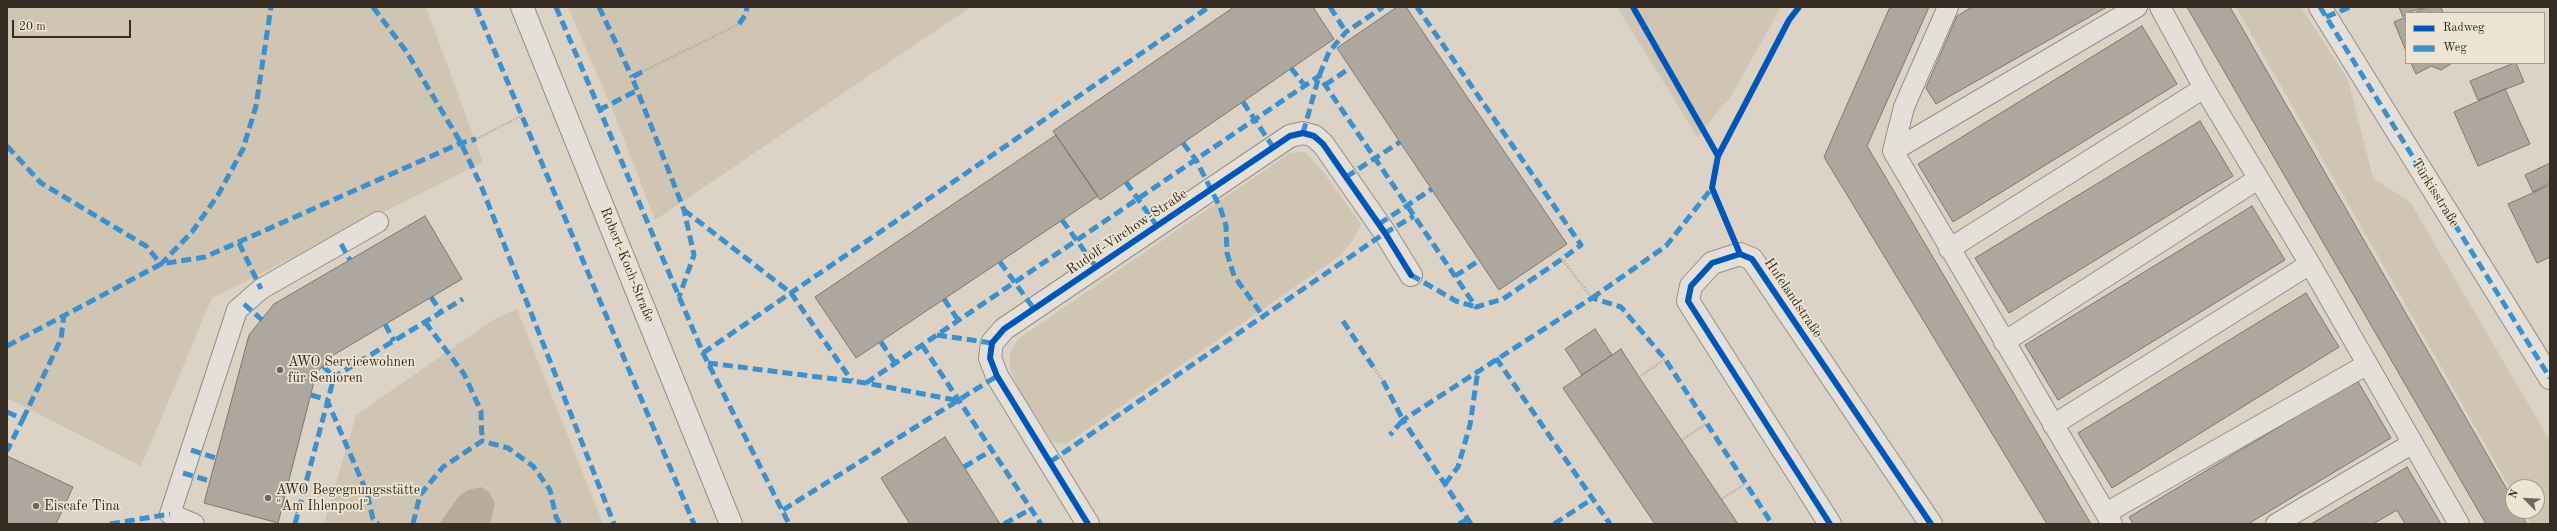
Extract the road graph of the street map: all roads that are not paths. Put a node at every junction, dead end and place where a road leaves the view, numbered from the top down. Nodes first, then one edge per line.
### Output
1 (522, 7) edge
2 (1948, 7) edge
3 (2137, 7) edge
4 (2160, 7) edge
5 (2320, 7) edge
6 (2204, 88) junction
7 (1893, 151) junction
8 (2258, 179) junction
9 (378, 222) dead end
10 (1949, 249) junction
11 (2310, 264) junction
12 (1411, 275) dead end
13 (2004, 342) junction
14 (2366, 365) junction
15 (2550, 378) edge
16 (2053, 425) junction
17 (2413, 443) junction
18 (2109, 518) edge
19 (194, 524) edge
20 (731, 524) edge
21 (1088, 524) edge
22 (1830, 524) edge
23 (1931, 524) edge
24 (2276, 524) edge
25 (2459, 524) edge

1 - 20 street, Robert-Koch-Straße
2 - 7 lane
3 - 7 lane
4 - 6 lane
5 - 15 street, Türkisstraße
6 - 8 lane
6 - 10 lane
7 - 10 lane
8 - 11 lane
8 - 13 lane
9 - 19 lane
10 - 13 lane
11 - 14 lane
11 - 16 lane
12 - 21 street, Rudolf-Virchow-Straße
13 - 16 lane
14 - 17 lane
14 - 18 lane
16 - 18 lane
17 - 24 lane
17 - 25 lane
22 - 23 street, Hufelandstraße

